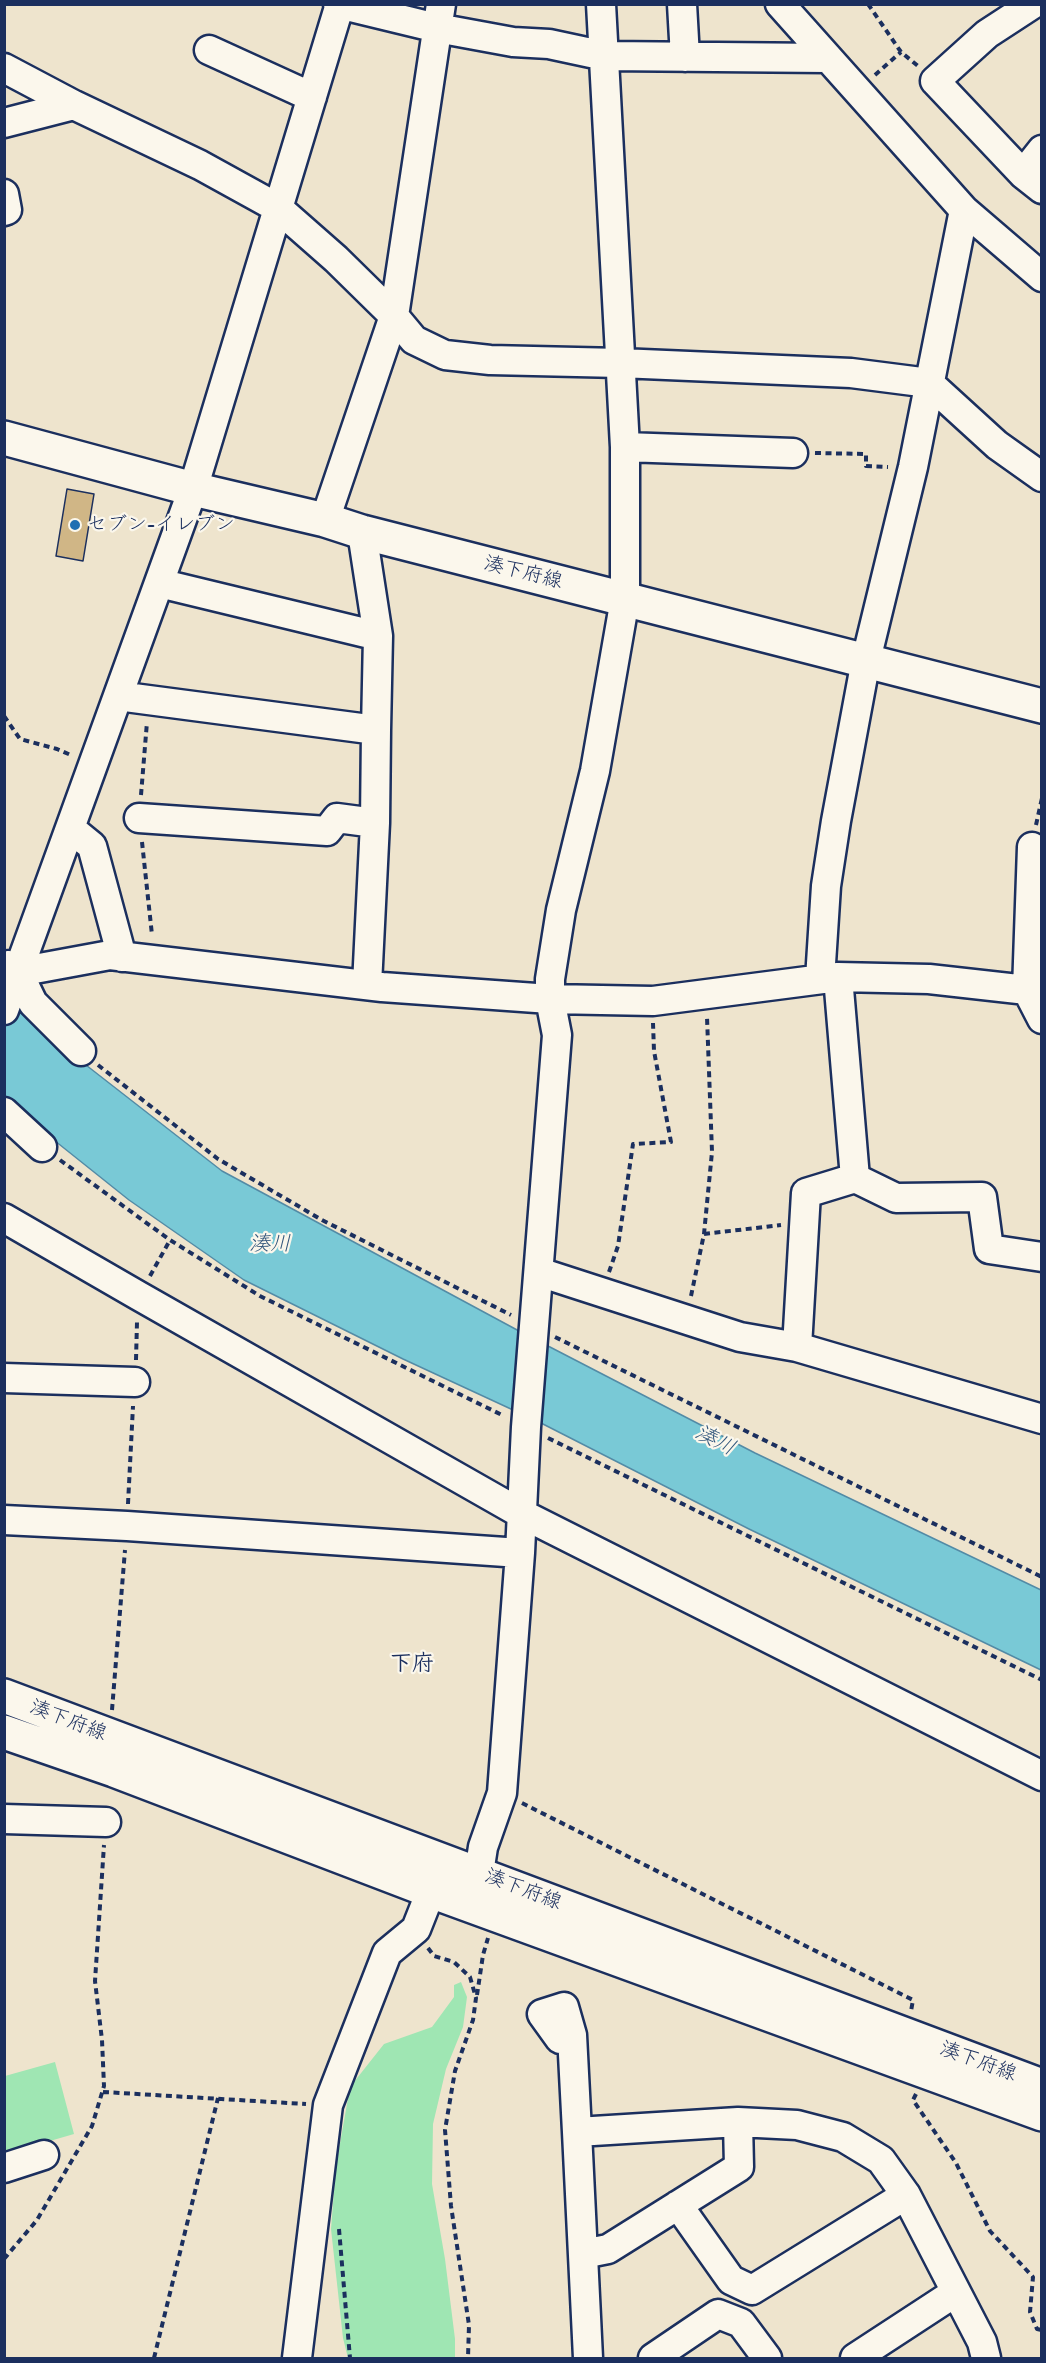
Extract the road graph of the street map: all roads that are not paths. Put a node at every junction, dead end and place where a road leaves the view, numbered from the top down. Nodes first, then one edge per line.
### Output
1 (602, 4) edge
2 (682, 4) edge
3 (780, 4) edge
4 (1033, 4) edge
5 (339, 5) edge
6 (439, 16) edge
7 (209, 50) dead end
8 (605, 56) junction
9 (685, 57) junction
10 (827, 58) junction
11 (4, 68) edge
12 (312, 97) junction
13 (74, 105) junction
14 (4, 123) edge
15 (1041, 150) edge
16 (1032, 182) edge
17 (4, 194) edge
18 (278, 208) junction
19 (964, 210) junction
20 (4, 211) edge
21 (1041, 277) edge
22 (394, 316) junction
23 (620, 363) junction
24 (929, 383) junction
25 (4, 438) edge
26 (625, 447) junction
27 (793, 453) road end
28 (1041, 477) edge
29 (193, 489) junction
30 (325, 520) junction
31 (362, 532) junction
32 (159, 584) junction
33 (625, 599) junction
34 (378, 636) junction
35 (866, 660) junction
36 (118, 696) junction
37 (1041, 706) edge
38 (376, 730) junction
39 (139, 818) dead end
40 (375, 823) junction
41 (70, 828) junction
42 (1032, 847) dead end
43 (122, 957) junction
44 (11, 967) edge
45 (829, 978) junction
46 (367, 985) junction
47 (1034, 989) edge
48 (550, 999) junction
49 (4, 1010) edge
50 (1041, 1019) edge
51 (81, 1051) road end
52 (4, 1112) edge
53 (42, 1147) road end
54 (855, 1178) junction
55 (4, 1218) edge
56 (1041, 1257) edge
57 (539, 1272) junction
58 (797, 1347) junction
59 (4, 1378) edge
60 (135, 1382) road end
61 (1041, 1419) edge
62 (522, 1514) junction
63 (4, 1520) edge
64 (520, 1553) junction
65 (4, 1696) edge
66 (4, 1732) edge
67 (1041, 1776) edge
68 (4, 1819) edge
69 (106, 1822) road end
70 (478, 1873) junction
71 (431, 1891) junction
72 (572, 2035) dead end
73 (1041, 2086) edge
74 (1041, 2114) edge
75 (738, 2122) junction
76 (577, 2132) junction
77 (44, 2155) dead end
78 (4, 2168) edge
79 (906, 2195) junction
80 (678, 2205) junction
81 (583, 2254) junction
82 (956, 2292) junction
83 (297, 2358) edge
84 (588, 2358) edge
85 (653, 2358) edge
86 (767, 2358) edge
87 (855, 2358) edge
88 (986, 2358) edge

1 - 8 street
2 - 9 street
3 - 10 street
4 - 16 street
5 - 6 street
5 - 12 street
6 - 8 street
6 - 22 street
7 - 12 street
8 - 9 street
8 - 23 street
9 - 10 street
10 - 19 street
11 - 13 street
12 - 18 street
13 - 14 street
13 - 18 street
15 - 16 street
17 - 20 street
18 - 22 street
18 - 29 street
19 - 21 street
19 - 24 street
22 - 23 street
22 - 30 street
23 - 24 street
23 - 26 street
24 - 28 street
24 - 35 street
25 - 29 main road, 湊下府線
26 - 27 street
26 - 33 street
29 - 30 main road, 湊下府線
29 - 32 street
30 - 31 main road, 湊下府線
31 - 33 main road, 湊下府線
31 - 34 street
32 - 34 street
32 - 36 street
33 - 35 main road, 湊下府線
33 - 48 street
34 - 38 street
35 - 37 main road, 湊下府線
35 - 45 street
36 - 38 street
36 - 41 street
38 - 40 street
39 - 40 street
40 - 46 street
41 - 43 street
41 - 44 street
42 - 47 street
43 - 44 street
43 - 46 street
44 - 49 street
44 - 51 street
45 - 47 street
45 - 48 street
45 - 54 street
46 - 48 street
47 - 50 street
48 - 57 street
52 - 53 street
54 - 56 street
54 - 58 street
55 - 62 street
57 - 58 street
57 - 62 street
58 - 61 street
59 - 60 street
62 - 64 street
62 - 67 street
63 - 64 street
64 - 70 street
65 - 70 main road, 湊下府線
66 - 71 main road, 湊下府線
68 - 69 street
70 - 71 street
70 - 73 main road, 湊下府線
71 - 74 main road, 湊下府線
71 - 83 street
72 - 76 street
75 - 76 street
75 - 79 street
75 - 80 street
76 - 81 street
77 - 78 street
79 - 80 street
79 - 82 street
80 - 81 street
81 - 84 street
82 - 87 street
82 - 88 street
85 - 86 street

